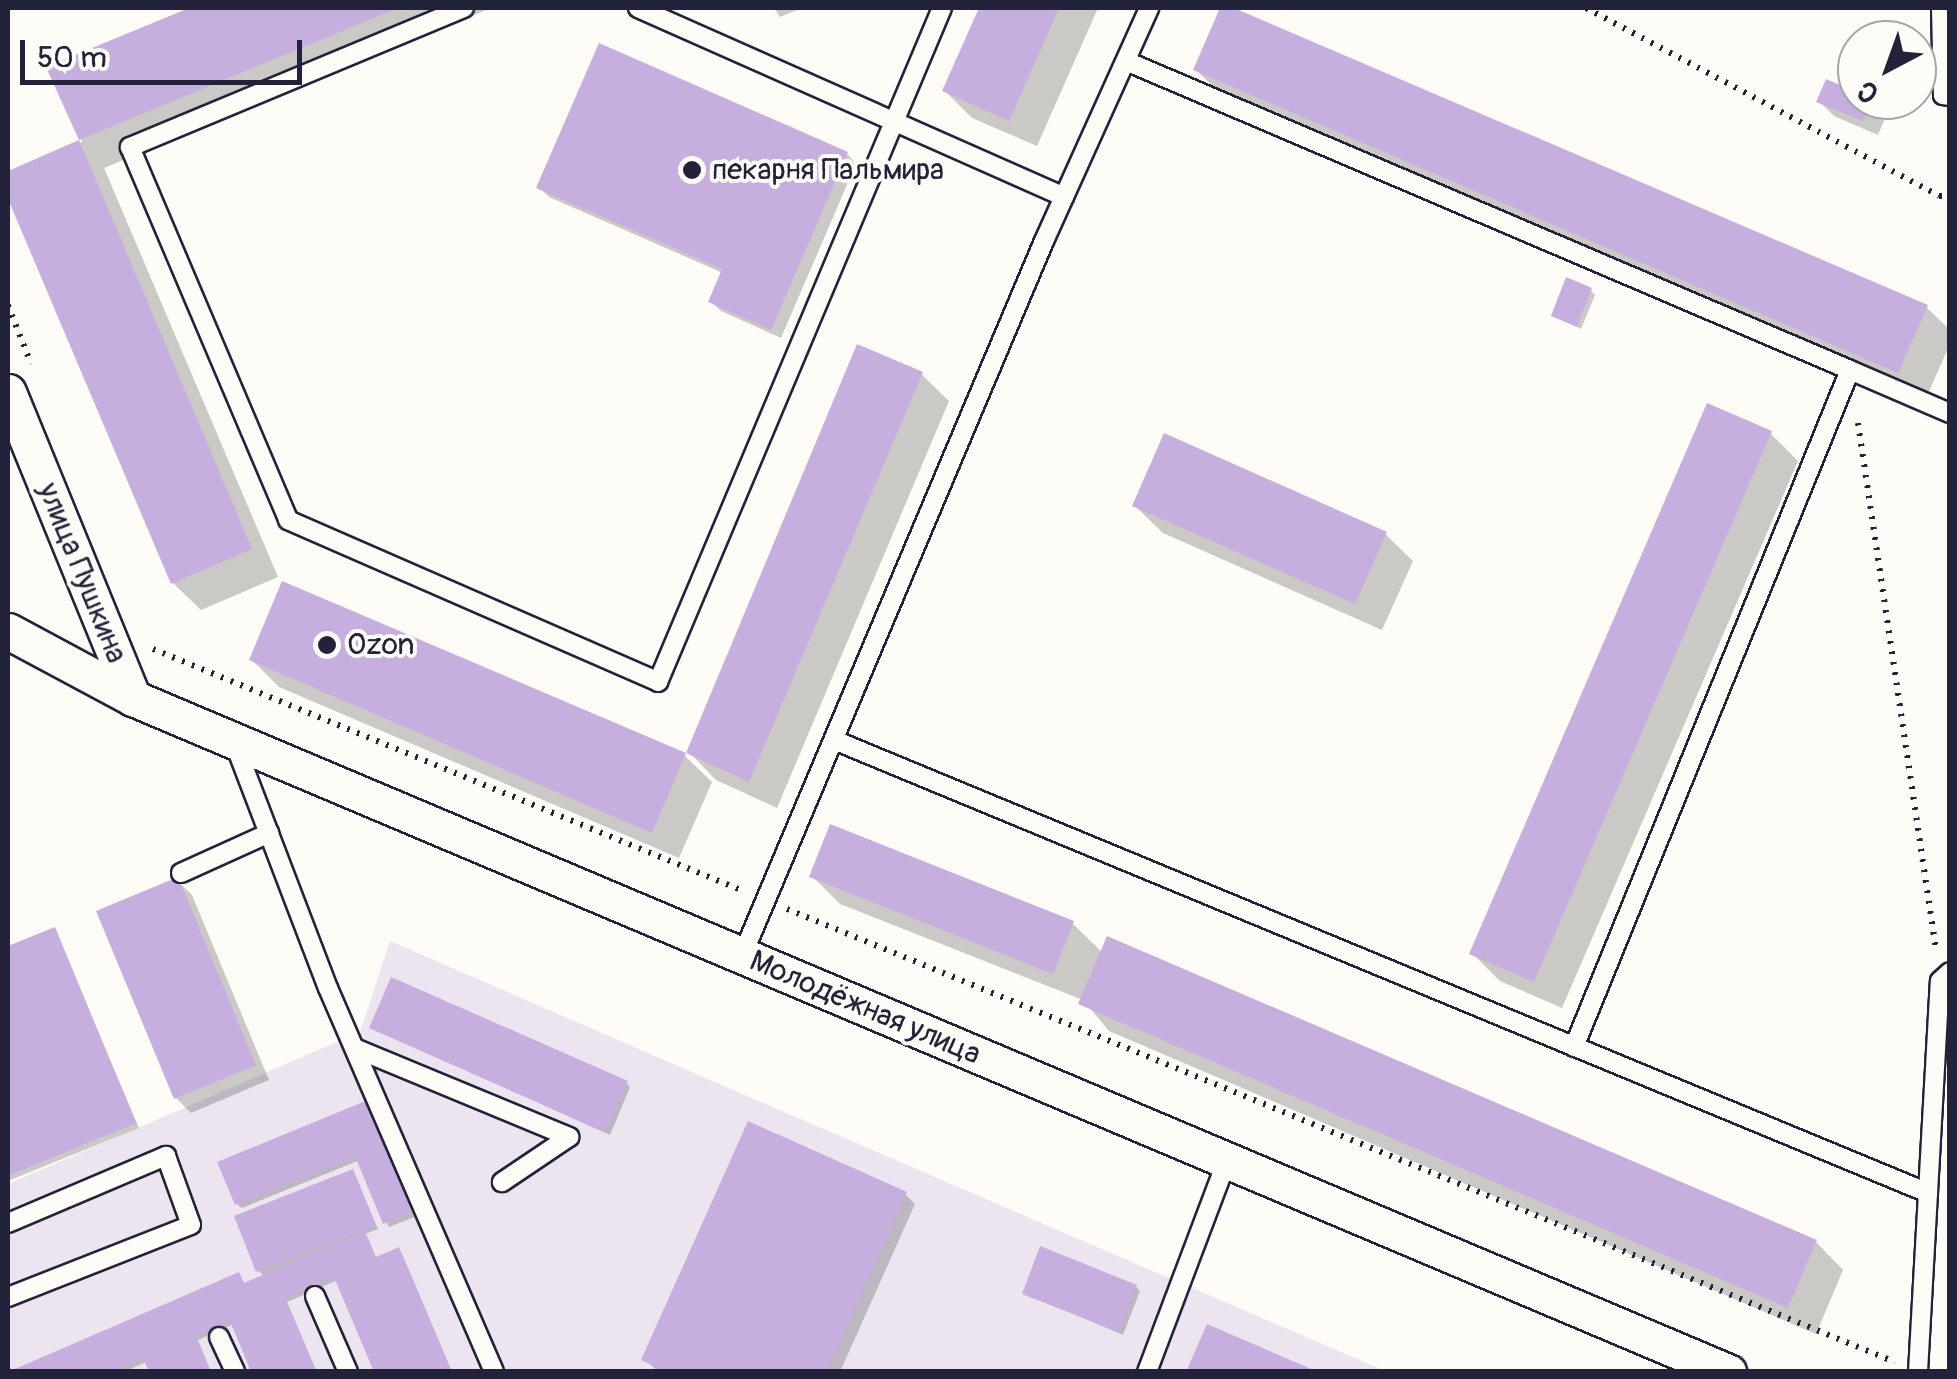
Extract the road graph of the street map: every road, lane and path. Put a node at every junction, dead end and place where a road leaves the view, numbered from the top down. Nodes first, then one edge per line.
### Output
1 (464, 8) edge
2 (638, 8) edge
3 (942, 8) edge
4 (1149, 8) edge
5 (1586, 8) edge
6 (1942, 8) edge
7 (1126, 62) junction
8 (1950, 96) edge
9 (893, 118) junction
10 (1950, 196) edge
11 (1064, 197) junction
12 (8, 305) edge
13 (1850, 370) junction
14 (22, 384) edge
15 (1950, 413) edge
16 (8, 631) edge
17 (145, 646) dead end
18 (133, 698) junction
19 (834, 740) junction
20 (234, 742) junction
21 (269, 834) junction
22 (181, 874) dead end
23 (765, 900) junction
24 (742, 956) junction
25 (1945, 976) edge
26 (1574, 1047) junction
27 (357, 1048) junction
28 (1227, 1160) junction
29 (502, 1182) dead end
30 (1928, 1194) junction
31 (8, 1223) edge
32 (316, 1296) dead end
33 (8, 1297) edge
34 (219, 1337) dead end
35 (236, 1372) edge
36 (348, 1372) edge
37 (494, 1372) edge
38 (1146, 1372) edge
39 (1728, 1372) edge
40 (1918, 1372) edge

1 - 9 lane
2 - 9 lane
3 - 9 lane
4 - 7 lane
5 - 10 path
6 - 8 lane
7 - 11 lane
7 - 13 lane
9 - 11 lane
11 - 19 lane
12 - 14 path
13 - 15 lane
13 - 25 path
13 - 26 lane
14 - 18 street, улица Пушкина
16 - 18 street, Молодёжная улица
17 - 23 path
18 - 20 street, Молодёжная улица
19 - 23 lane
19 - 26 lane
20 - 21 lane
20 - 24 street, Молодёжная улица
21 - 22 lane
21 - 27 lane
23 - 24 lane
23 - 40 path
24 - 28 street, Молодёжная улица
25 - 30 lane
26 - 30 lane
27 - 29 lane
27 - 37 lane
28 - 38 lane
28 - 39 street, Молодёжная улица
30 - 40 lane
31 - 33 lane
32 - 36 lane
34 - 35 lane

